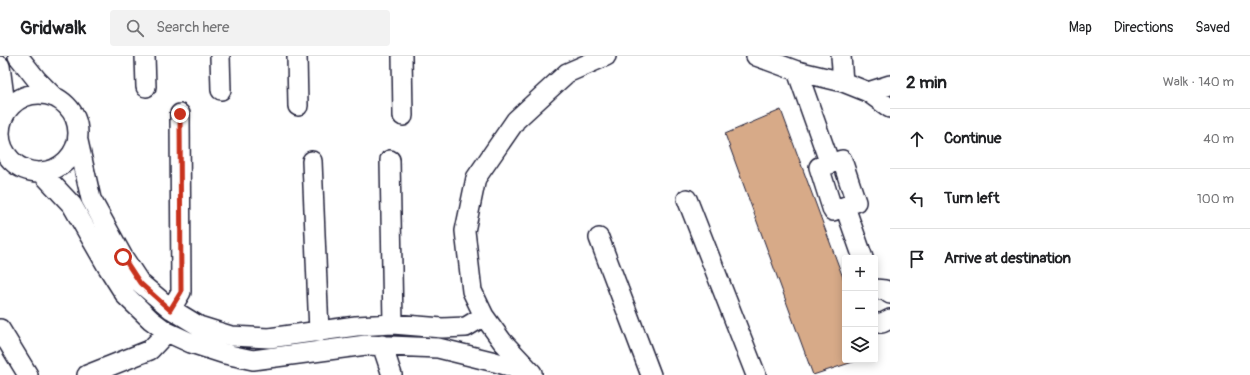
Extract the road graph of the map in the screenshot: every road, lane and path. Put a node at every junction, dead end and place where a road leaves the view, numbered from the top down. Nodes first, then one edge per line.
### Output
1 (18, 56) edge
2 (145, 56) edge
3 (220, 56) edge
4 (297, 56) edge
5 (402, 56) edge
6 (606, 56) edge
7 (841, 56) edge
8 (771, 58) edge
9 (589, 60) edge
10 (0, 66) edge
11 (797, 71) junction
12 (843, 82) junction
13 (890, 85) edge
14 (146, 87) dead end
15 (221, 90) dead end
16 (868, 92) junction
17 (54, 97) junction
18 (298, 106) dead end
19 (890, 108) edge
20 (180, 114) dead end
21 (404, 116) dead end
22 (1, 126) junction
23 (78, 141) junction
24 (3, 155) edge
25 (390, 160) dead end
26 (312, 161) dead end
27 (41, 172) junction
28 (687, 198) dead end
29 (599, 238) dead end
30 (862, 255) edge
31 (878, 290) edge
32 (890, 294) edge
33 (170, 310) junction
34 (484, 316) junction
35 (890, 319) edge
36 (878, 323) edge
37 (393, 324) junction
38 (0, 329) edge
39 (166, 332) junction
40 (319, 332) junction
41 (382, 345) junction
42 (253, 367) edge
43 (535, 374) edge
44 (28, 375) edge
45 (88, 375) edge
46 (392, 375) edge
47 (651, 375) edge
48 (756, 375) edge

1 - 17 street
2 - 14 street
3 - 15 street
4 - 18 street
5 - 21 street
6 - 9 street
7 - 12 street
8 - 11 street
9 - 34 street
10 - 22 street
11 - 12 street
11 - 30 street
12 - 16 street
13 - 16 street
16 - 19 street
17 - 22 street
17 - 23 street
20 - 33 street
22 - 24 street
23 - 27 street
23 - 33 street
24 - 27 street
25 - 37 street
26 - 40 street
27 - 39 street
28 - 48 street
29 - 47 street
31 - 32 street
33 - 40 street
34 - 37 street
34 - 43 street
35 - 36 street
37 - 40 street
38 - 44 street
39 - 42 street
39 - 45 street
41 - 42 street
41 - 43 street
41 - 46 street

